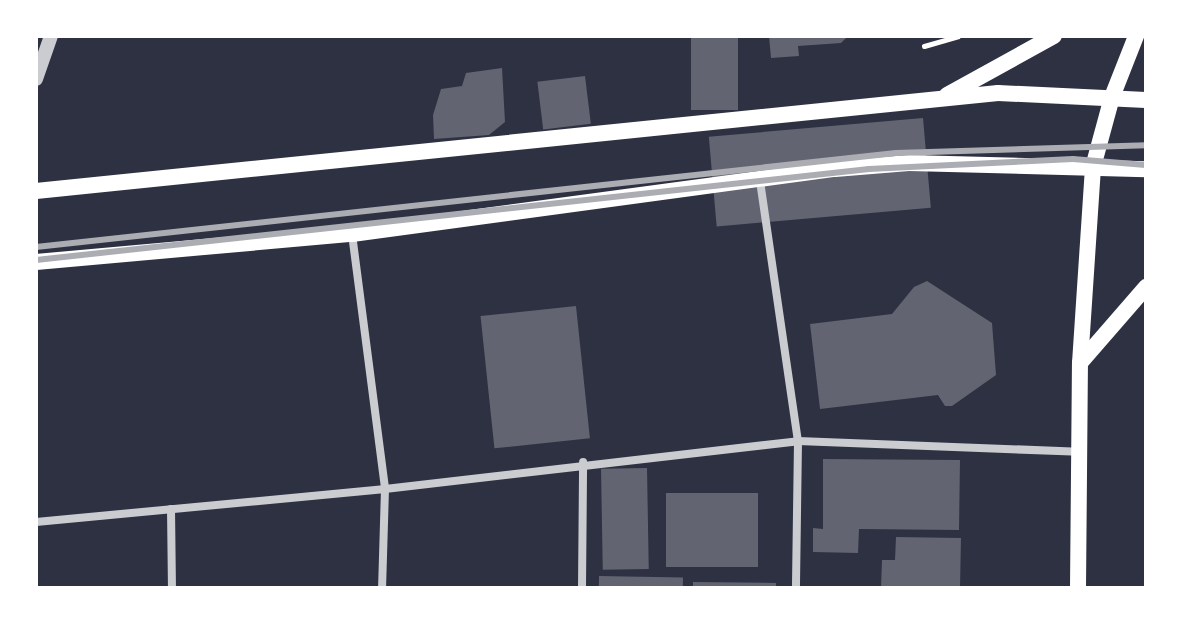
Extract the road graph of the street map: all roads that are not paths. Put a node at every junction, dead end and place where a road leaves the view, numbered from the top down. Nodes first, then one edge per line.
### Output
1 (51, 36) edge
2 (1054, 36) edge
3 (1136, 36) edge
4 (36, 79) edge
5 (1112, 97) junction
6 (941, 99) junction
7 (1146, 100) edge
8 (1093, 167) junction
9 (1146, 169) edge
10 (760, 181) junction
11 (36, 191) edge
12 (352, 234) junction
13 (36, 262) edge
14 (1146, 287) edge
15 (1080, 363) junction
16 (798, 441) junction
17 (1079, 452) junction
18 (583, 462) junction
19 (385, 489) junction
20 (171, 509) junction
21 (36, 522) edge
22 (172, 588) edge
23 (382, 588) edge
24 (582, 588) edge
25 (796, 588) edge
26 (1078, 588) edge

1 - 4 street
2 - 6 main road
3 - 5 main road
5 - 6 main road
5 - 7 main road
5 - 8 main road
6 - 11 main road
8 - 9 main road
8 - 10 main road
8 - 15 main road
10 - 12 main road
10 - 16 street
12 - 13 main road
12 - 19 street
14 - 15 main road
15 - 17 main road
16 - 17 street
16 - 18 street
16 - 25 street
17 - 26 main road
18 - 19 street
18 - 24 street
19 - 20 street
19 - 23 street
20 - 21 street
20 - 22 street

